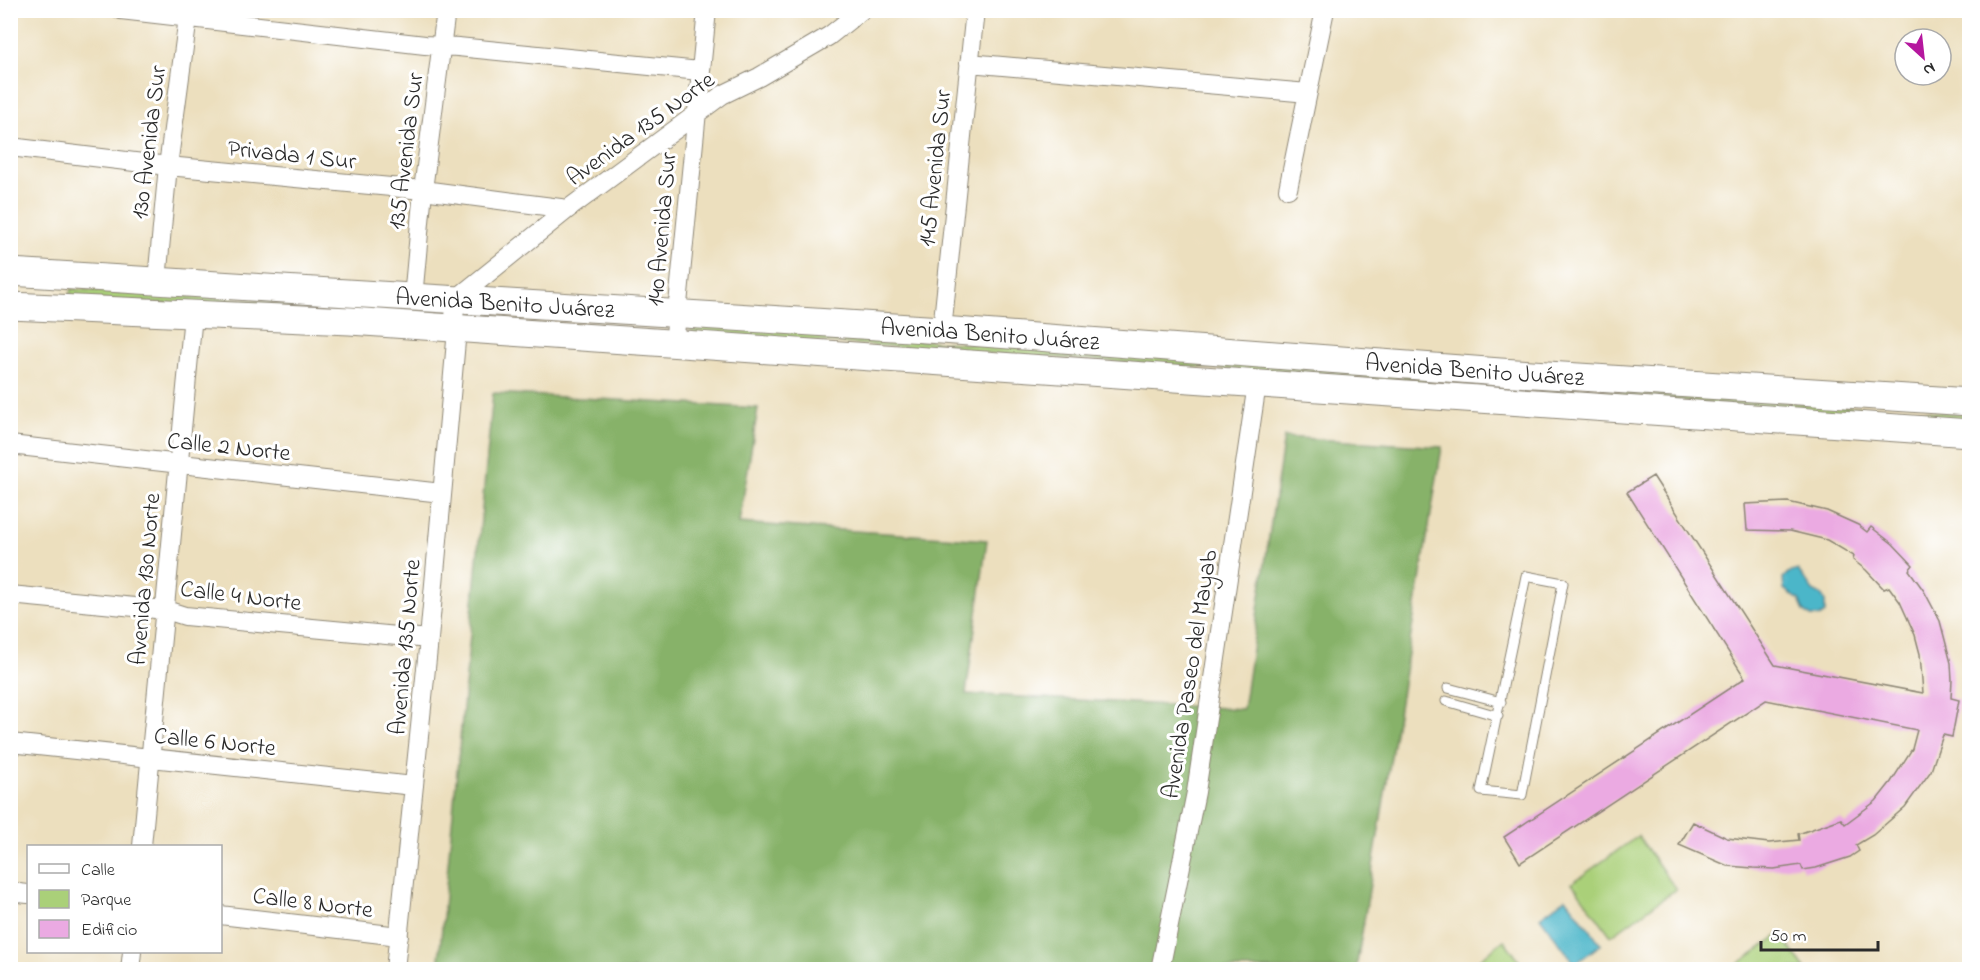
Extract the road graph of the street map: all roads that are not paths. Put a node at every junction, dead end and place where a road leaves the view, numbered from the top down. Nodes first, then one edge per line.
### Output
1 (122, 10) edge
2 (446, 10) edge
3 (706, 10) edge
4 (862, 10) edge
5 (975, 10) edge
6 (1325, 10) edge
7 (188, 14) edge
8 (442, 46) junction
9 (969, 63) junction
10 (700, 72) junction
11 (1308, 93) junction
12 (695, 114) junction
13 (10, 147) edge
14 (168, 166) junction
15 (1288, 189) dead end
16 (423, 190) junction
17 (568, 209) junction
18 (10, 272) edge
19 (56, 275) junction
20 (157, 280) junction
21 (413, 298) junction
22 (456, 299) junction
23 (10, 306) edge
24 (51, 308) junction
25 (193, 315) junction
26 (677, 315) junction
27 (457, 330) junction
28 (942, 330) junction
29 (674, 345) junction
30 (1257, 384) junction
31 (1970, 402) edge
32 (1970, 433) edge
33 (10, 445) edge
34 (178, 465) junction
35 (442, 493) junction
36 (10, 595) edge
37 (166, 610) junction
38 (429, 639) junction
39 (1448, 688) dead end
40 (1446, 701) dead end
41 (1501, 702) junction
42 (1498, 716) junction
43 (10, 742) edge
44 (152, 757) junction
45 (414, 786) junction
46 (142, 845) edge
47 (10, 892) edge
48 (27, 894) edge
49 (222, 915) edge
50 (399, 936) junction
51 (132, 953) edge
52 (130, 969) edge
53 (395, 969) edge
54 (1160, 969) edge

1 - 7 street
2 - 8 street, 135 Avenida Sur
3 - 10 street, 140 Avenida Sur
4 - 12 street, Avenida 135 Norte
5 - 9 street, 145 Avenida Sur
6 - 11 street
7 - 8 street
7 - 14 street, 130 Avenida Sur
8 - 10 street
8 - 16 street, 135 Avenida Sur
9 - 11 street
9 - 28 street, 145 Avenida Sur
10 - 12 street, 140 Avenida Sur
11 - 15 street
12 - 17 street, Avenida 135 Norte
12 - 26 street, 140 Avenida Sur
13 - 14 street, Privada 1 Sur
14 - 16 street, Privada 1 Sur
14 - 20 street, 130 Avenida Sur
16 - 17 street, Privada 1 Sur
16 - 21 street, 135 Avenida Sur
17 - 22 street, Avenida 135 Norte
18 - 19 main road, Avenida Benito Juárez
19 - 20 main road, Avenida Benito Juárez
19 - 24 main road
20 - 21 main road, Avenida Benito Juárez
21 - 22 main road, Avenida Benito Juárez
22 - 26 main road, Avenida Benito Juárez
22 - 27 street, Avenida 135 Norte
23 - 24 main road, Avenida Benito Juárez
24 - 25 main road, Avenida Benito Juárez
25 - 27 main road, Avenida Benito Juárez
25 - 34 street, Avenida 130 Norte
26 - 28 main road, Avenida Benito Juárez
26 - 29 street, 140 Avenida Sur
27 - 29 main road, Avenida Benito Juárez
27 - 35 street, Avenida 135 Norte
28 - 31 main road, Avenida Benito Juárez
29 - 30 main road, Avenida Benito Juárez
30 - 32 main road, Avenida Benito Juárez
30 - 54 street, Avenida Paseo del Mayab
33 - 34 street, Calle 2 Norte
34 - 35 street, Calle 2 Norte
34 - 37 street, Avenida 130 Norte
35 - 38 street, Avenida 135 Norte
36 - 37 street, Calle 4 Norte
37 - 38 street, Calle 4 Norte
37 - 44 street, Avenida 130 Norte
38 - 45 street, Avenida 135 Norte
39 - 41 lane
40 - 42 lane
41 - 42 lane
41 - 42 lane
43 - 44 street, Calle 6 Norte
44 - 45 street, Calle 6 Norte
44 - 46 street, Avenida 130 Norte
45 - 50 street, Avenida 135 Norte
47 - 48 street
49 - 50 street, Calle 8 Norte
50 - 53 street, Avenida 135 Norte
51 - 52 street

